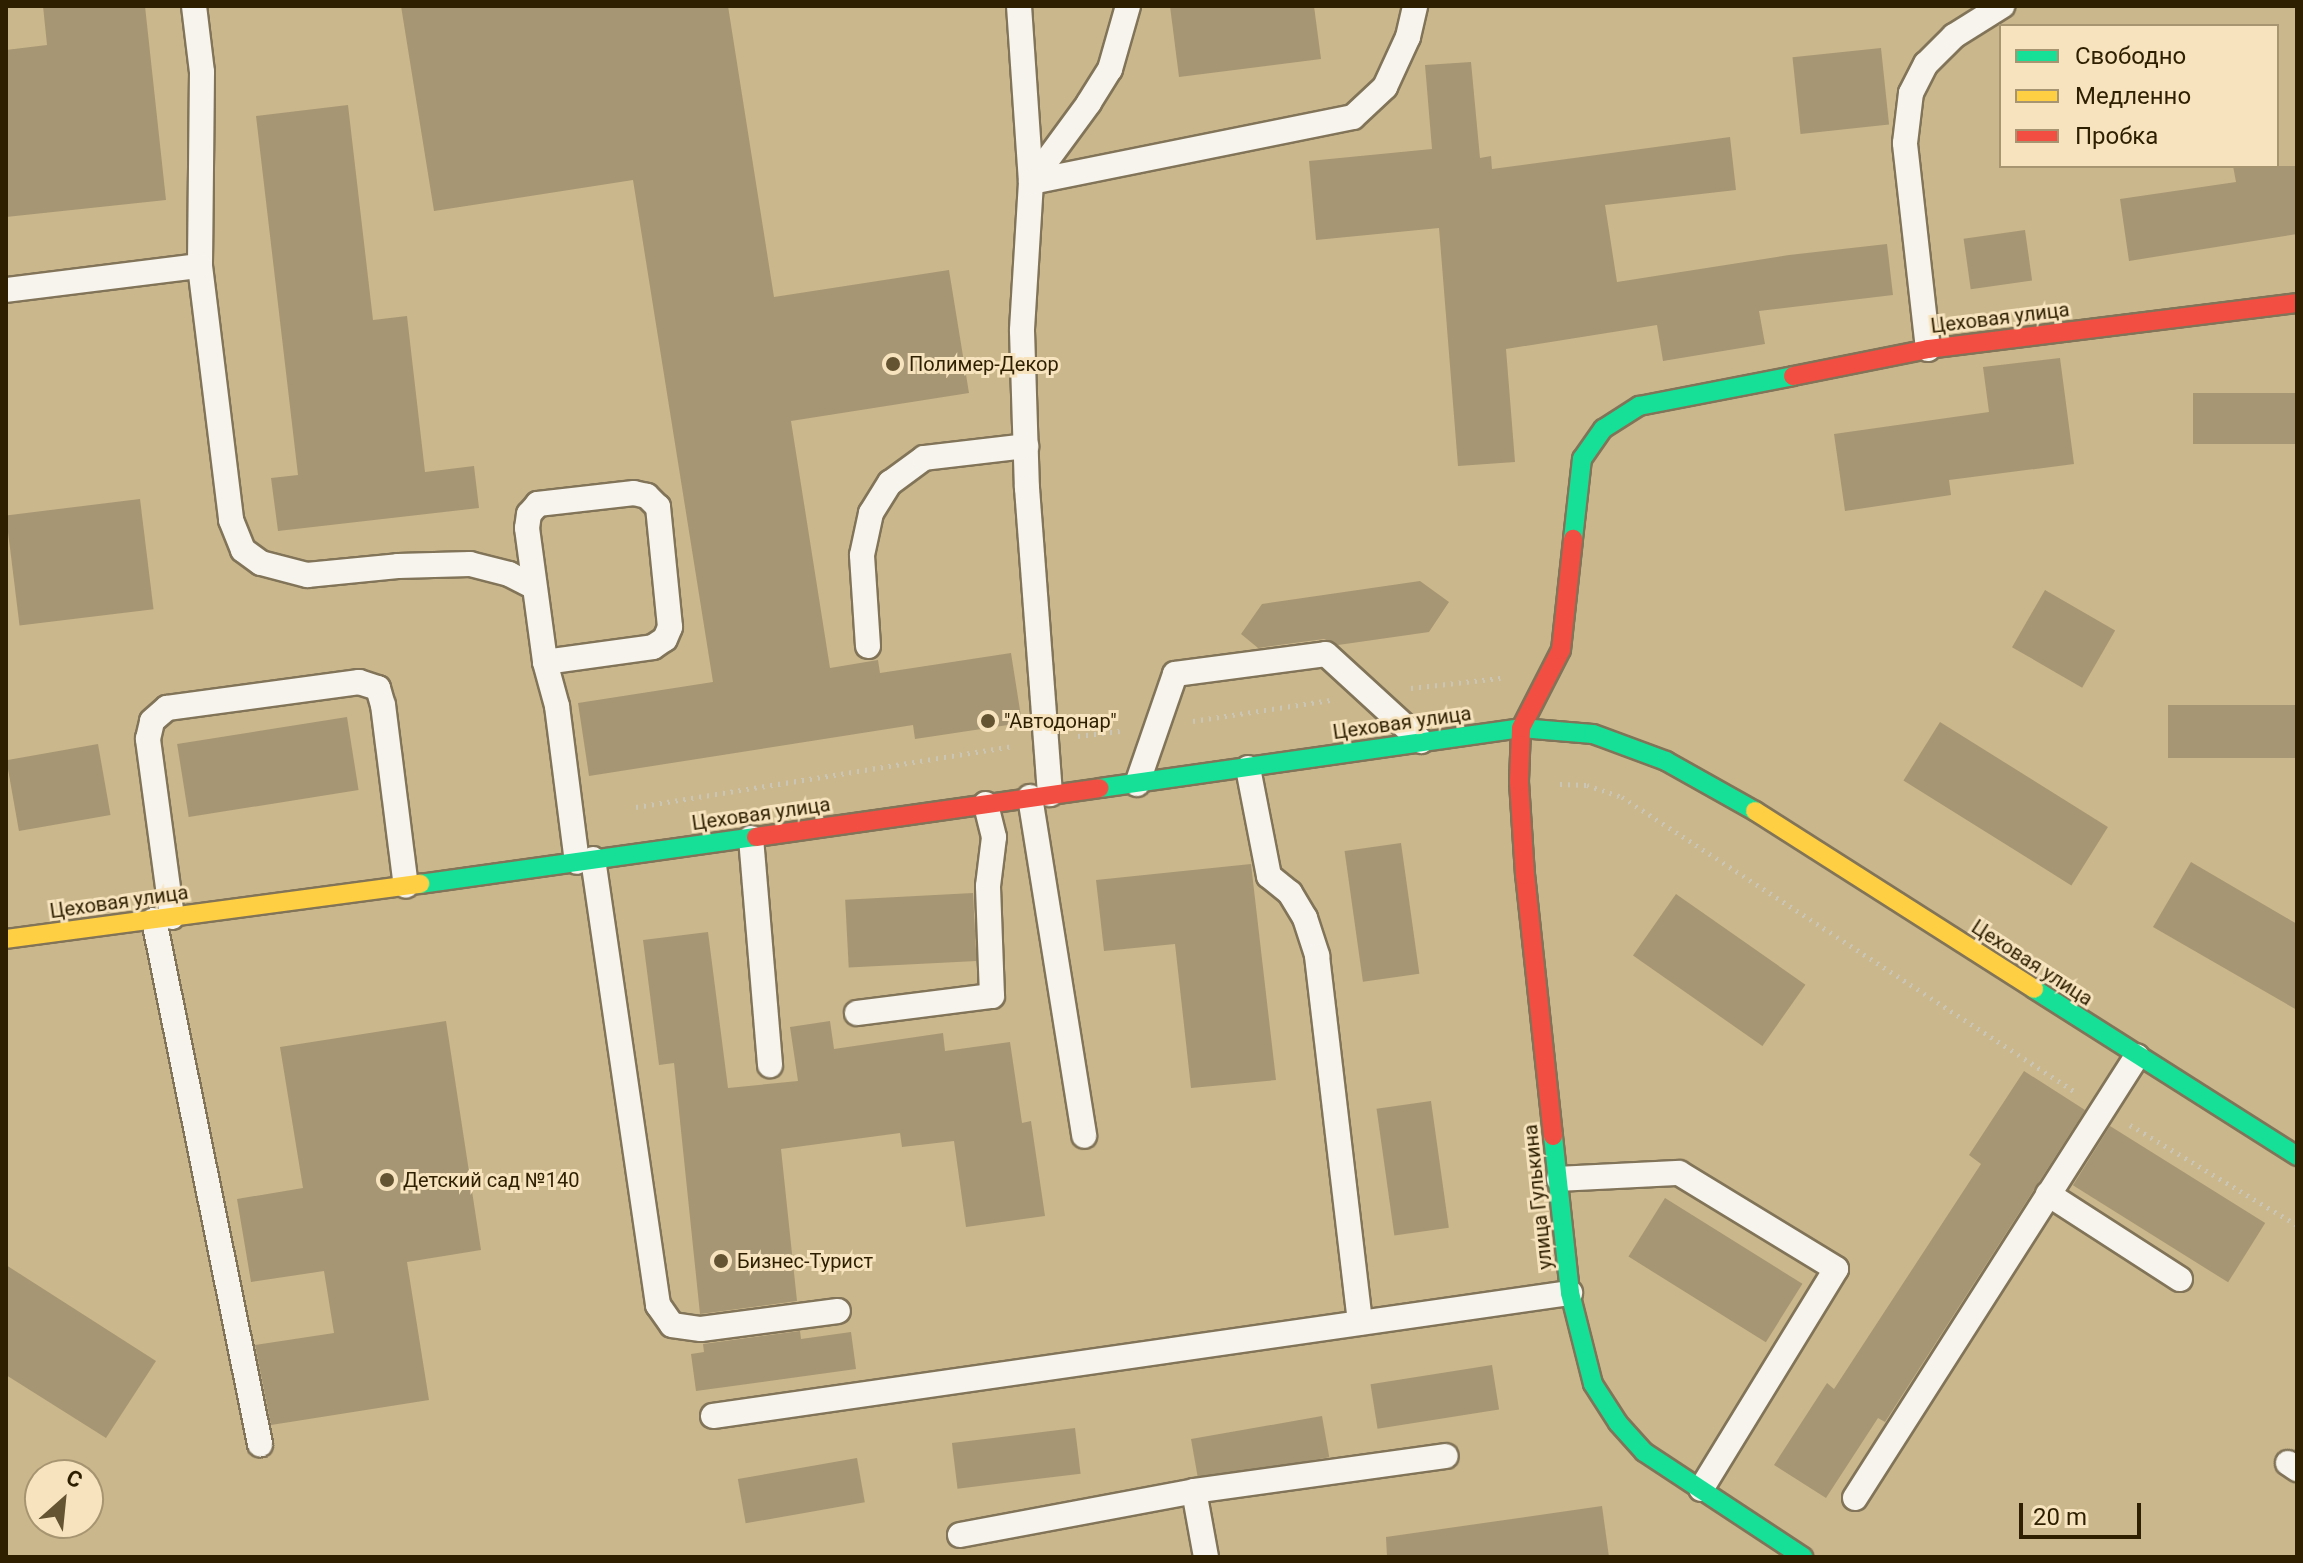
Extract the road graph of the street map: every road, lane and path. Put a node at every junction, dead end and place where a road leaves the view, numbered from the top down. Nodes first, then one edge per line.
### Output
1 (194, 6) edge
2 (1019, 6) edge
3 (1128, 6) edge
4 (1415, 6) edge
5 (2002, 6) edge
6 (1031, 182) junction
7 (200, 266) junction
8 (6, 290) edge
9 (2297, 303) edge
10 (1928, 349) junction
11 (1026, 446) junction
12 (534, 587) junction
13 (868, 646) dead end
14 (545, 662) junction
15 (1549, 673) junction
16 (1368, 694) junction
17 (1156, 727) junction
18 (1521, 728) junction
19 (1046, 741) junction
20 (1421, 741) junction
21 (1248, 768) junction
22 (1519, 781) junction
23 (1137, 784) junction
24 (1040, 796) junction
25 (986, 804) junction
26 (632, 807) dead end
27 (751, 838) junction
28 (585, 860) junction
29 (406, 886) junction
30 (163, 919) junction
31 (6, 939) edge
32 (857, 1013) dead end
33 (2137, 1056) junction
34 (770, 1065) dead end
35 (2103, 1109) junction
36 (1084, 1136) dead end
37 (2297, 1156) edge
38 (1559, 1179) junction
39 (2048, 1194) junction
40 (2297, 1225) edge
41 (2180, 1279) dead end
42 (1570, 1293) junction
43 (838, 1311) dead end
44 (1360, 1322) junction
45 (713, 1416) dead end
46 (260, 1444) dead end
47 (1446, 1456) dead end
48 (1701, 1489) junction
49 (1194, 1491) junction
50 (1855, 1498) dead end
51 (960, 1535) dead end
52 (1206, 1557) edge
53 (1803, 1557) edge

1 - 7 lane
2 - 6 lane
3 - 6 lane
4 - 6 lane
5 - 10 lane
6 - 11 lane
7 - 8 lane
7 - 12 lane
9 - 10 main road, Цеховая улица
10 - 15 main road, Цеховая улица
11 - 13 lane
11 - 19 lane
12 - 14 lane
12 - 14 lane
14 - 28 lane
15 - 16 path
15 - 18 main road, Цеховая улица
16 - 17 path
16 - 17 lane
16 - 20 lane
17 - 19 path
17 - 23 lane
18 - 20 main road, Цеховая улица
18 - 22 main road, улица Гулькина
18 - 33 main road, Цеховая улица
19 - 24 lane
19 - 26 path
20 - 21 main road, Цеховая улица
21 - 23 main road, Цеховая улица
21 - 44 lane
22 - 35 path
22 - 38 main road, улица Гулькина
23 - 24 main road, Цеховая улица
24 - 25 main road, Цеховая улица
24 - 36 lane
25 - 27 main road, Цеховая улица
25 - 32 lane
27 - 28 main road, Цеховая улица
27 - 34 lane
28 - 29 main road, Цеховая улица
28 - 43 lane
29 - 30 main road, Цеховая улица
29 - 30 lane
30 - 31 main road, Цеховая улица
30 - 46 lane
33 - 35 lane
33 - 37 main road, Цеховая улица
35 - 39 lane
35 - 40 path
38 - 42 main road, улица Гулькина
38 - 48 lane
39 - 41 lane
39 - 50 lane
42 - 44 lane
42 - 48 main road, улица Гулькина
44 - 45 lane
47 - 49 lane
48 - 53 main road, улица Гулькина
49 - 51 lane
49 - 52 lane

